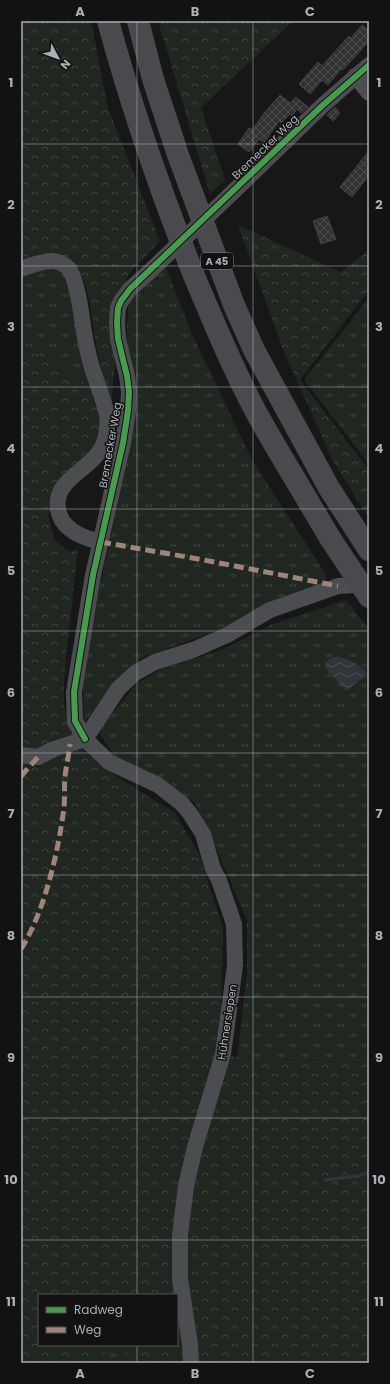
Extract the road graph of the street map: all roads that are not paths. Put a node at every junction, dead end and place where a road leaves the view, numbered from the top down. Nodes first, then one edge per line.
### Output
1 (108, 21) edge
2 (138, 21) edge
3 (369, 65) edge
4 (355, 76) junction
5 (369, 93) edge
6 (21, 270) edge
7 (101, 542) junction
8 (369, 550) edge
9 (369, 584) edge
10 (369, 597) edge
11 (85, 739) junction
12 (21, 754) edge
13 (191, 1363) edge

1 - 10 highway, A 45, bridge
2 - 8 highway, A 45
3 - 4 street, Bremecker Weg
4 - 5 street
4 - 7 street, Bremecker Weg, bridge
6 - 7 street
7 - 11 street, Bremecker Weg
9 - 11 street
11 - 12 street
11 - 13 street, Hühnersiepen

